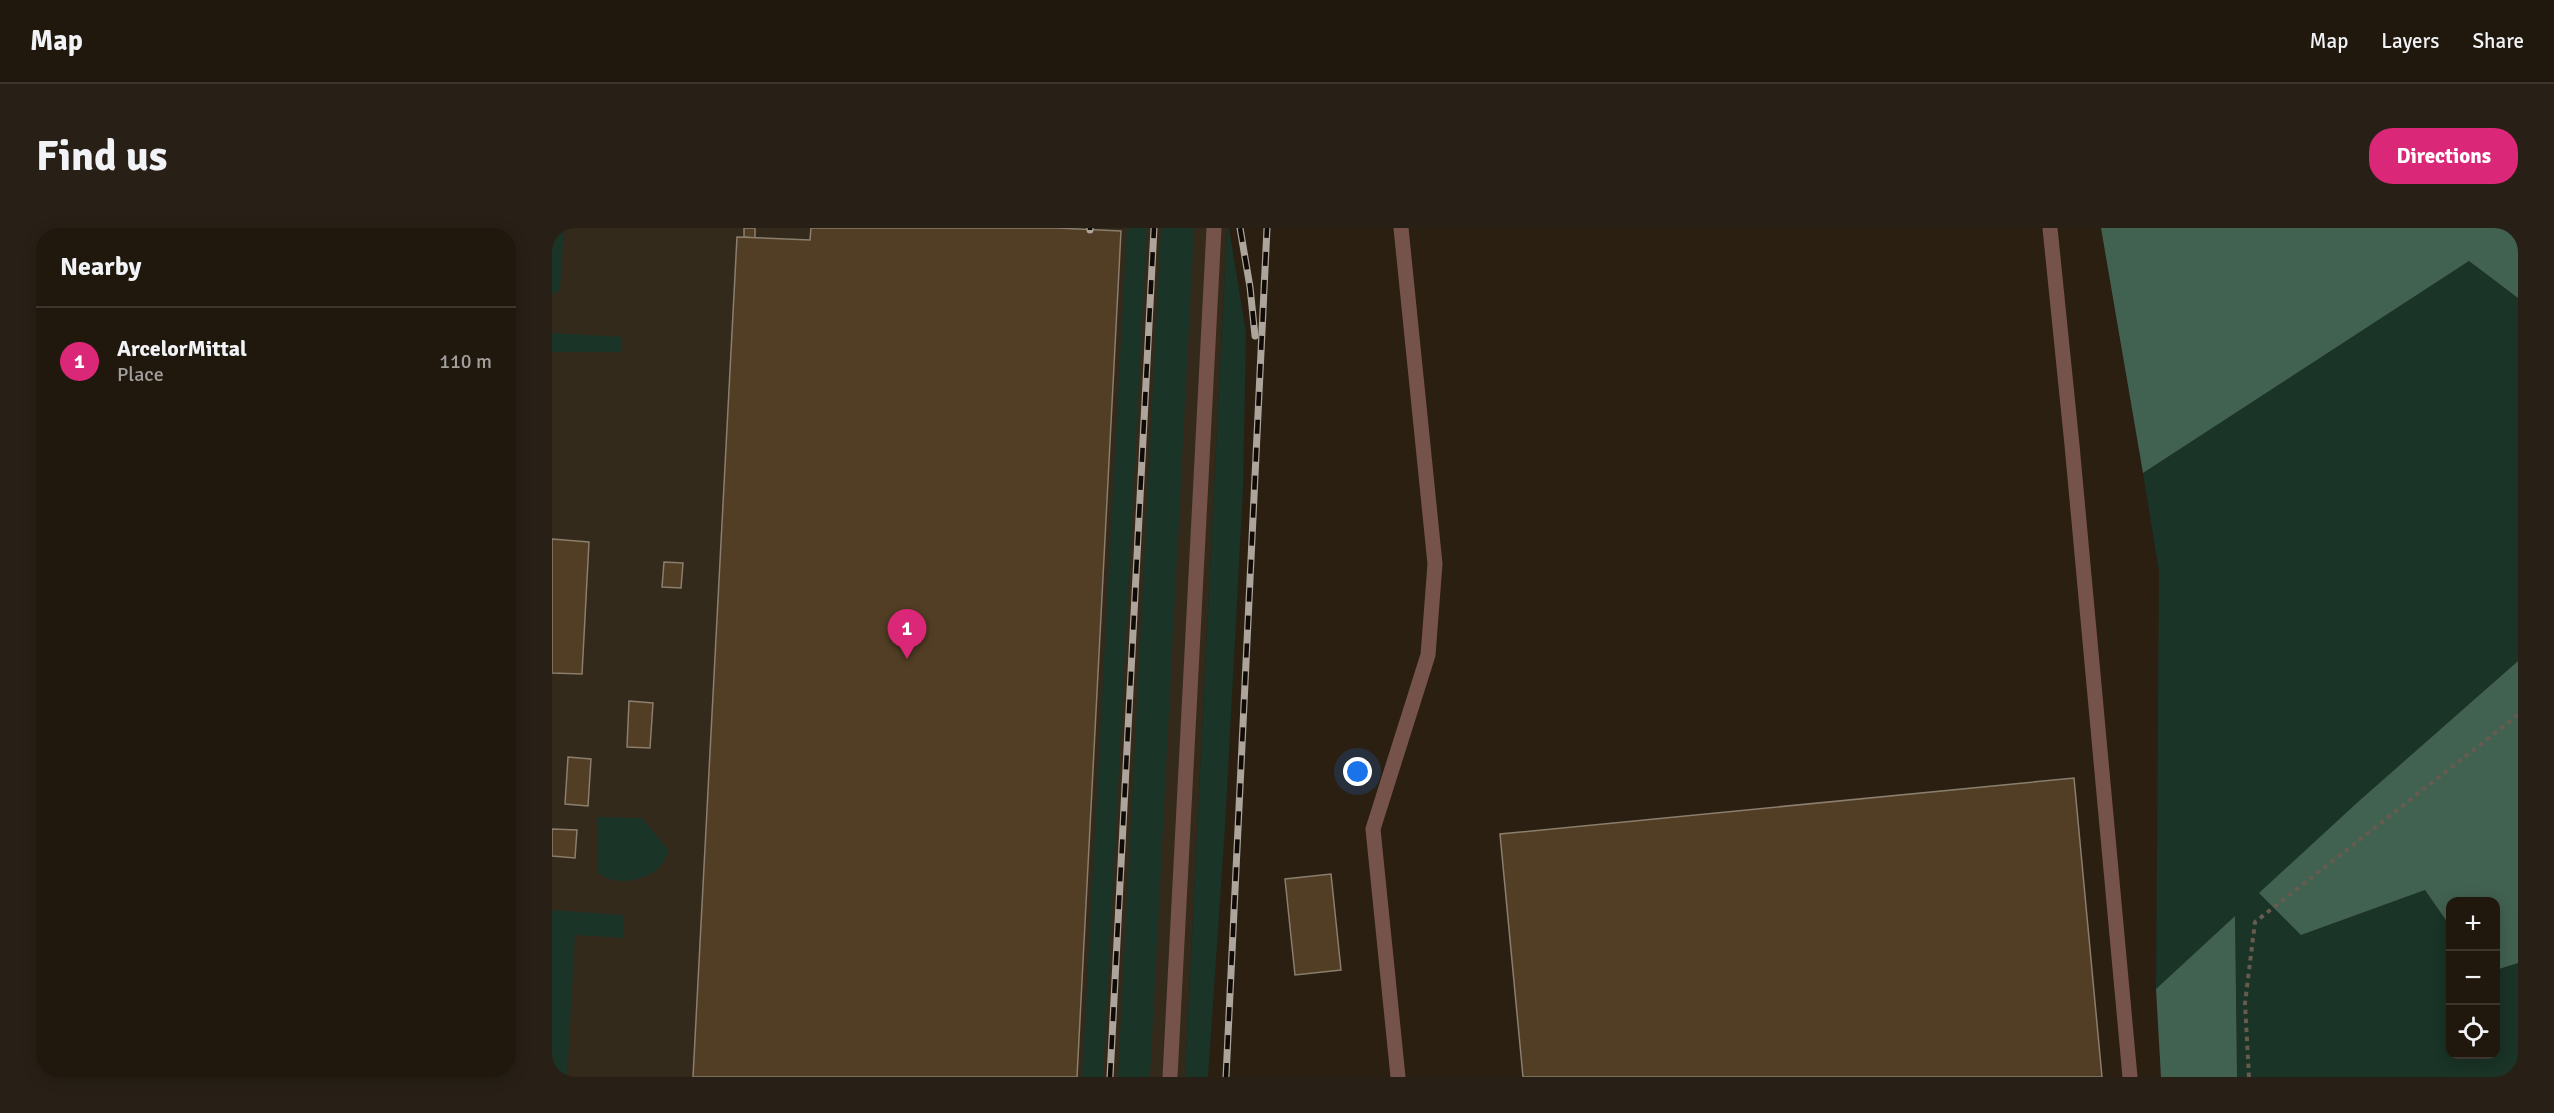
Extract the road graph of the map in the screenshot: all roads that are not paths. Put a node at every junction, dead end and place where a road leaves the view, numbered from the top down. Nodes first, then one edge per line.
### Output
1 (1214, 228) edge
2 (1401, 228) edge
3 (2050, 228) edge
4 (1170, 1077) edge
5 (1398, 1077) edge
6 (2130, 1077) edge

1 - 4 lane
2 - 5 lane
3 - 6 lane

